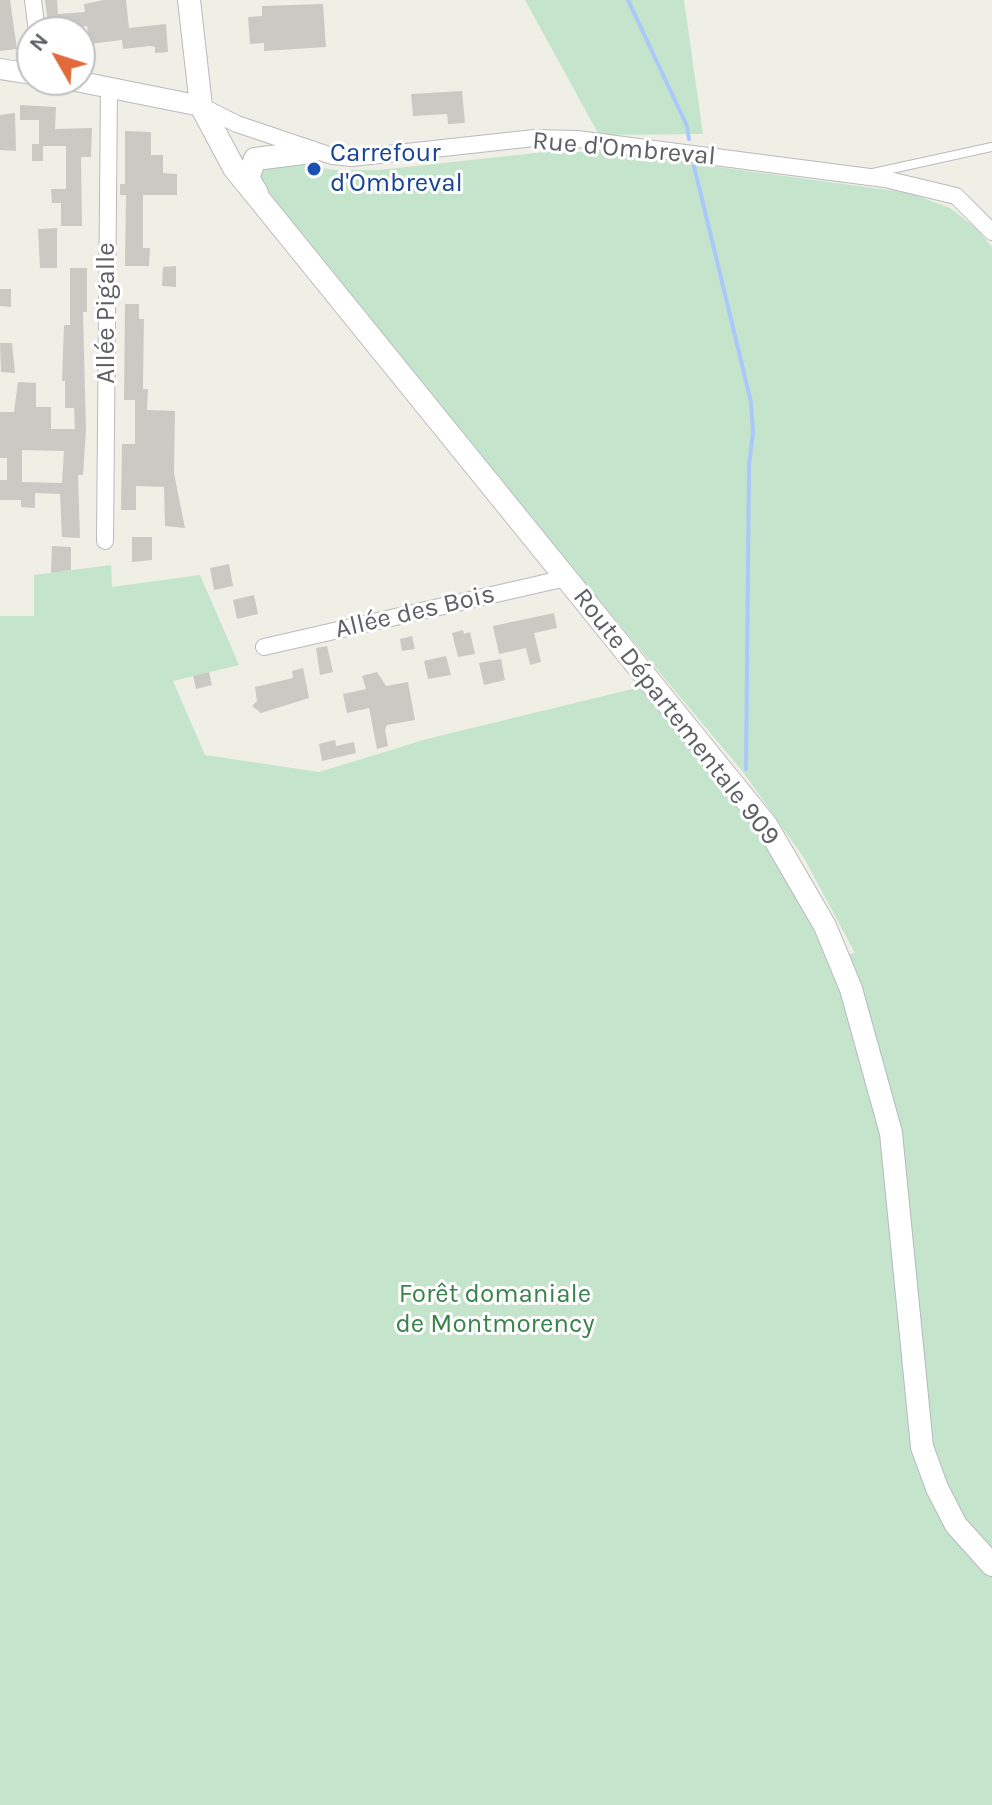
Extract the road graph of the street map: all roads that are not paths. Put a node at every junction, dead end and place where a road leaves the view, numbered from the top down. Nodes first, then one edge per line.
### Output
1 (189, 0) edge
2 (96, 84) edge
3 (109, 86) junction
4 (201, 106) junction
5 (992, 147) edge
6 (311, 152) junction
7 (861, 176) junction
8 (271, 218) junction
9 (992, 232) edge
10 (105, 541) dead end
11 (566, 578) junction
12 (264, 647) dead end
13 (992, 1565) edge

1 - 4 main road, Route Départementale 909
2 - 3 street
3 - 4 street
3 - 10 street, Allée Pigalle
4 - 6 street, Rue d'Ombreval
4 - 8 main road, Route Départementale 909
5 - 7 lane
6 - 7 street, Rue d'Ombreval
6 - 8 main road
7 - 9 street, Rue d'Ombreval
8 - 11 main road, Route Départementale 909
11 - 12 street, Allée des Bois
11 - 13 main road, Route Départementale 909

